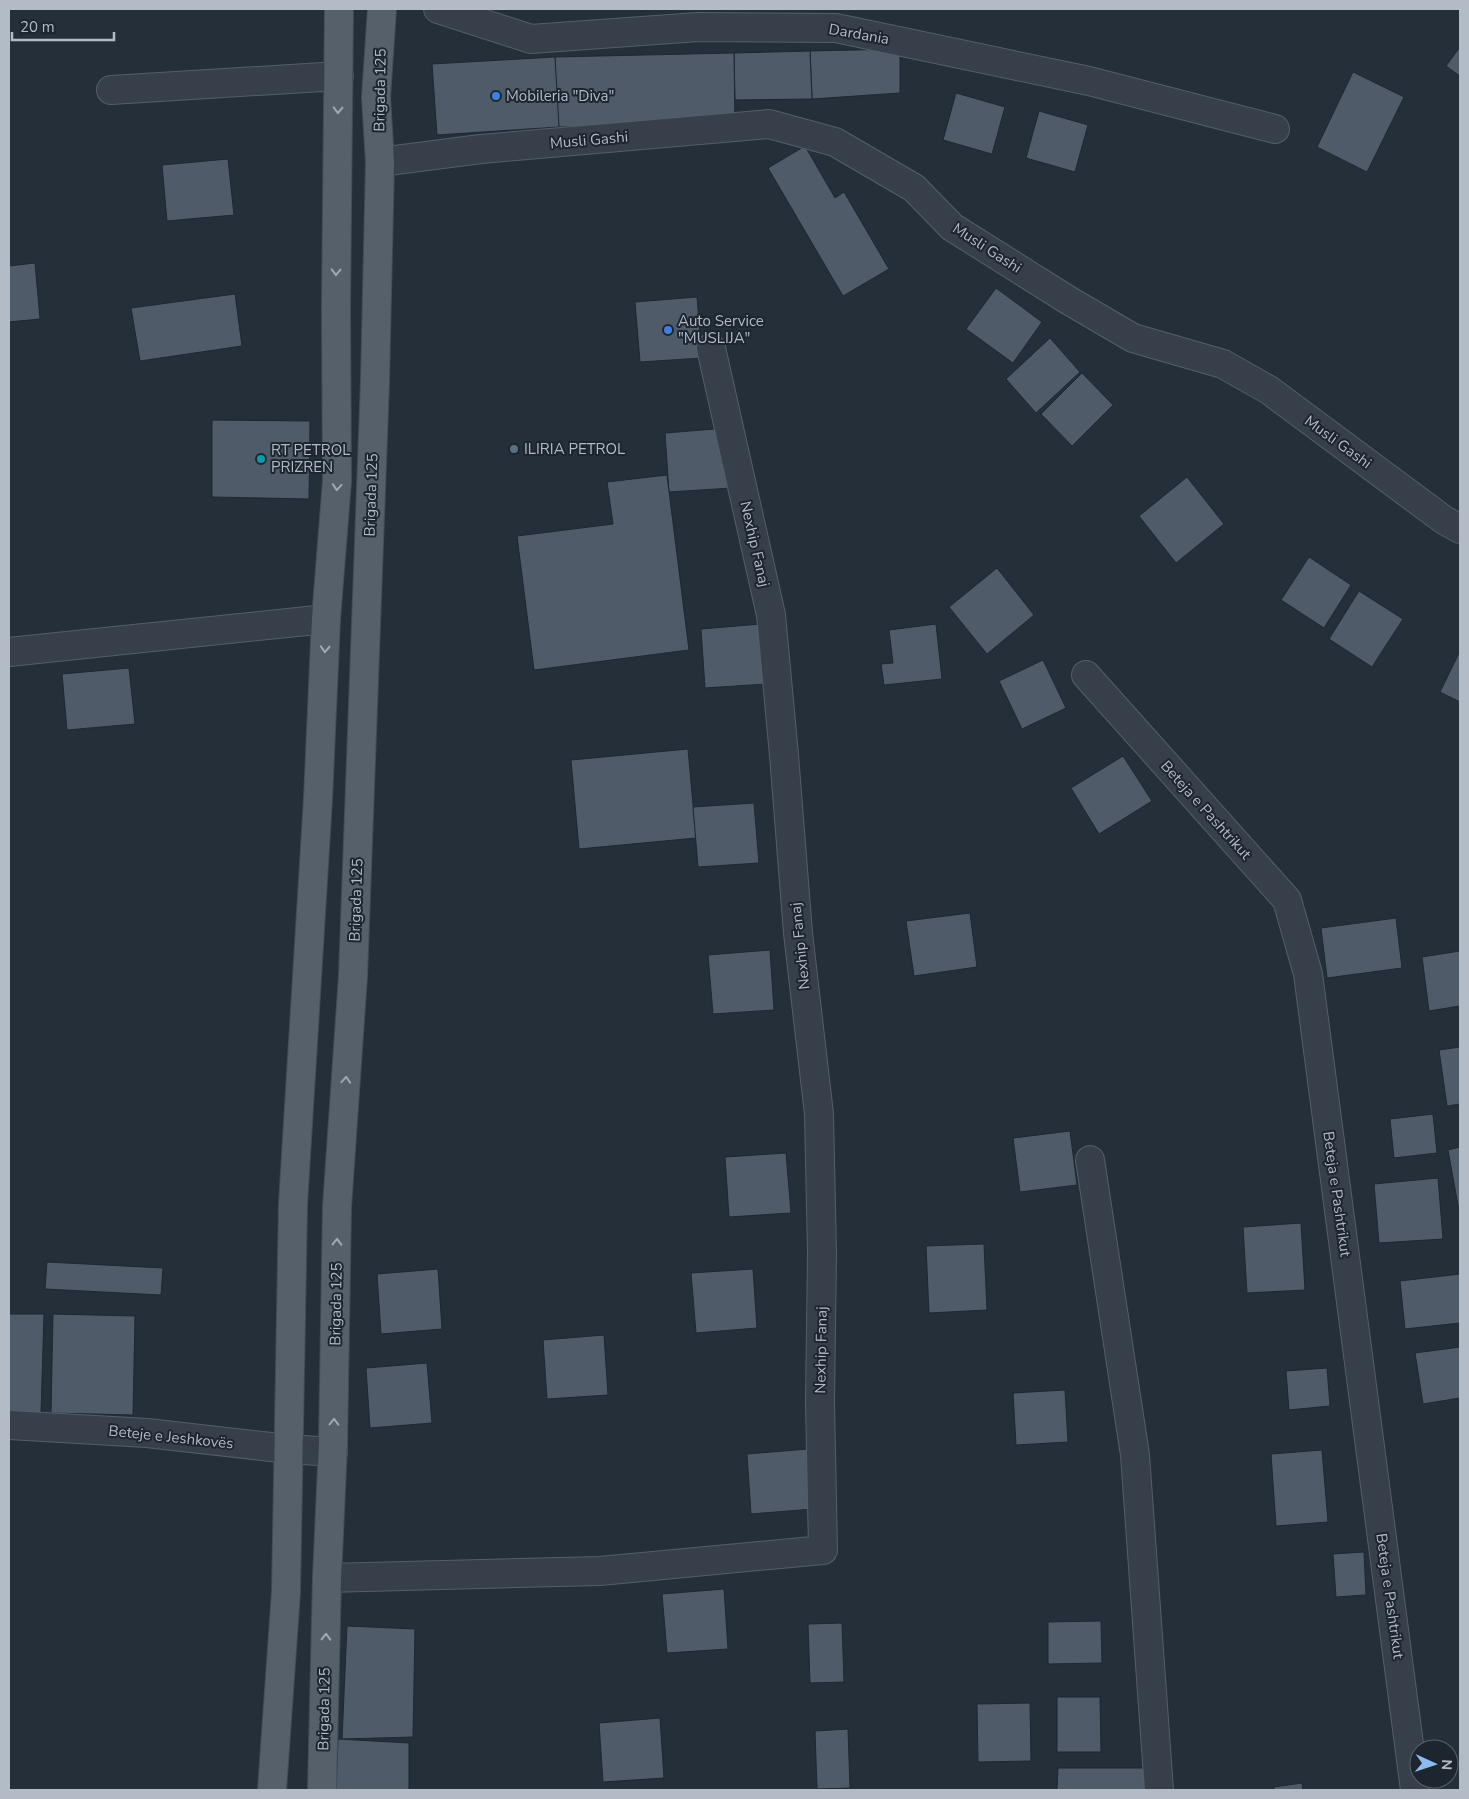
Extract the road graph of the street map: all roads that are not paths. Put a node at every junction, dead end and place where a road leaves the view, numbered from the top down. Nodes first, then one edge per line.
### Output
1 (339, 9) edge
2 (382, 9) edge
3 (438, 9) edge
4 (338, 76) junction
5 (111, 90) dead end
6 (1275, 129) dead end
7 (380, 162) junction
8 (711, 348) dead end
9 (1460, 529) edge
10 (326, 619) junction
11 (9, 652) edge
12 (1086, 675) dead end
13 (1090, 1160) dead end
14 (9, 1424) edge
15 (289, 1449) junction
16 (333, 1452) junction
17 (327, 1578) junction
18 (272, 1790) edge
19 (322, 1790) edge
20 (1159, 1790) edge
21 (1415, 1790) edge

1 - 4 main road
2 - 7 main road, Brigada 125
3 - 6 street, Dardania
4 - 5 street
4 -> 10 main road
7 - 9 street, Musli Gashi
16 -> 7 main road, Brigada 125
8 - 17 street, Nexhip Fanaj
10 - 11 street
10 -> 15 main road
12 - 21 street, Beteja e Pashtrikut
13 - 20 street
14 - 15 street, Beteje e Jeshkovës
15 - 16 street, Beteje e Jeshkovës
15 - 18 main road
16 - 17 main road, Brigada 125
19 -> 17 main road, Brigada 125

